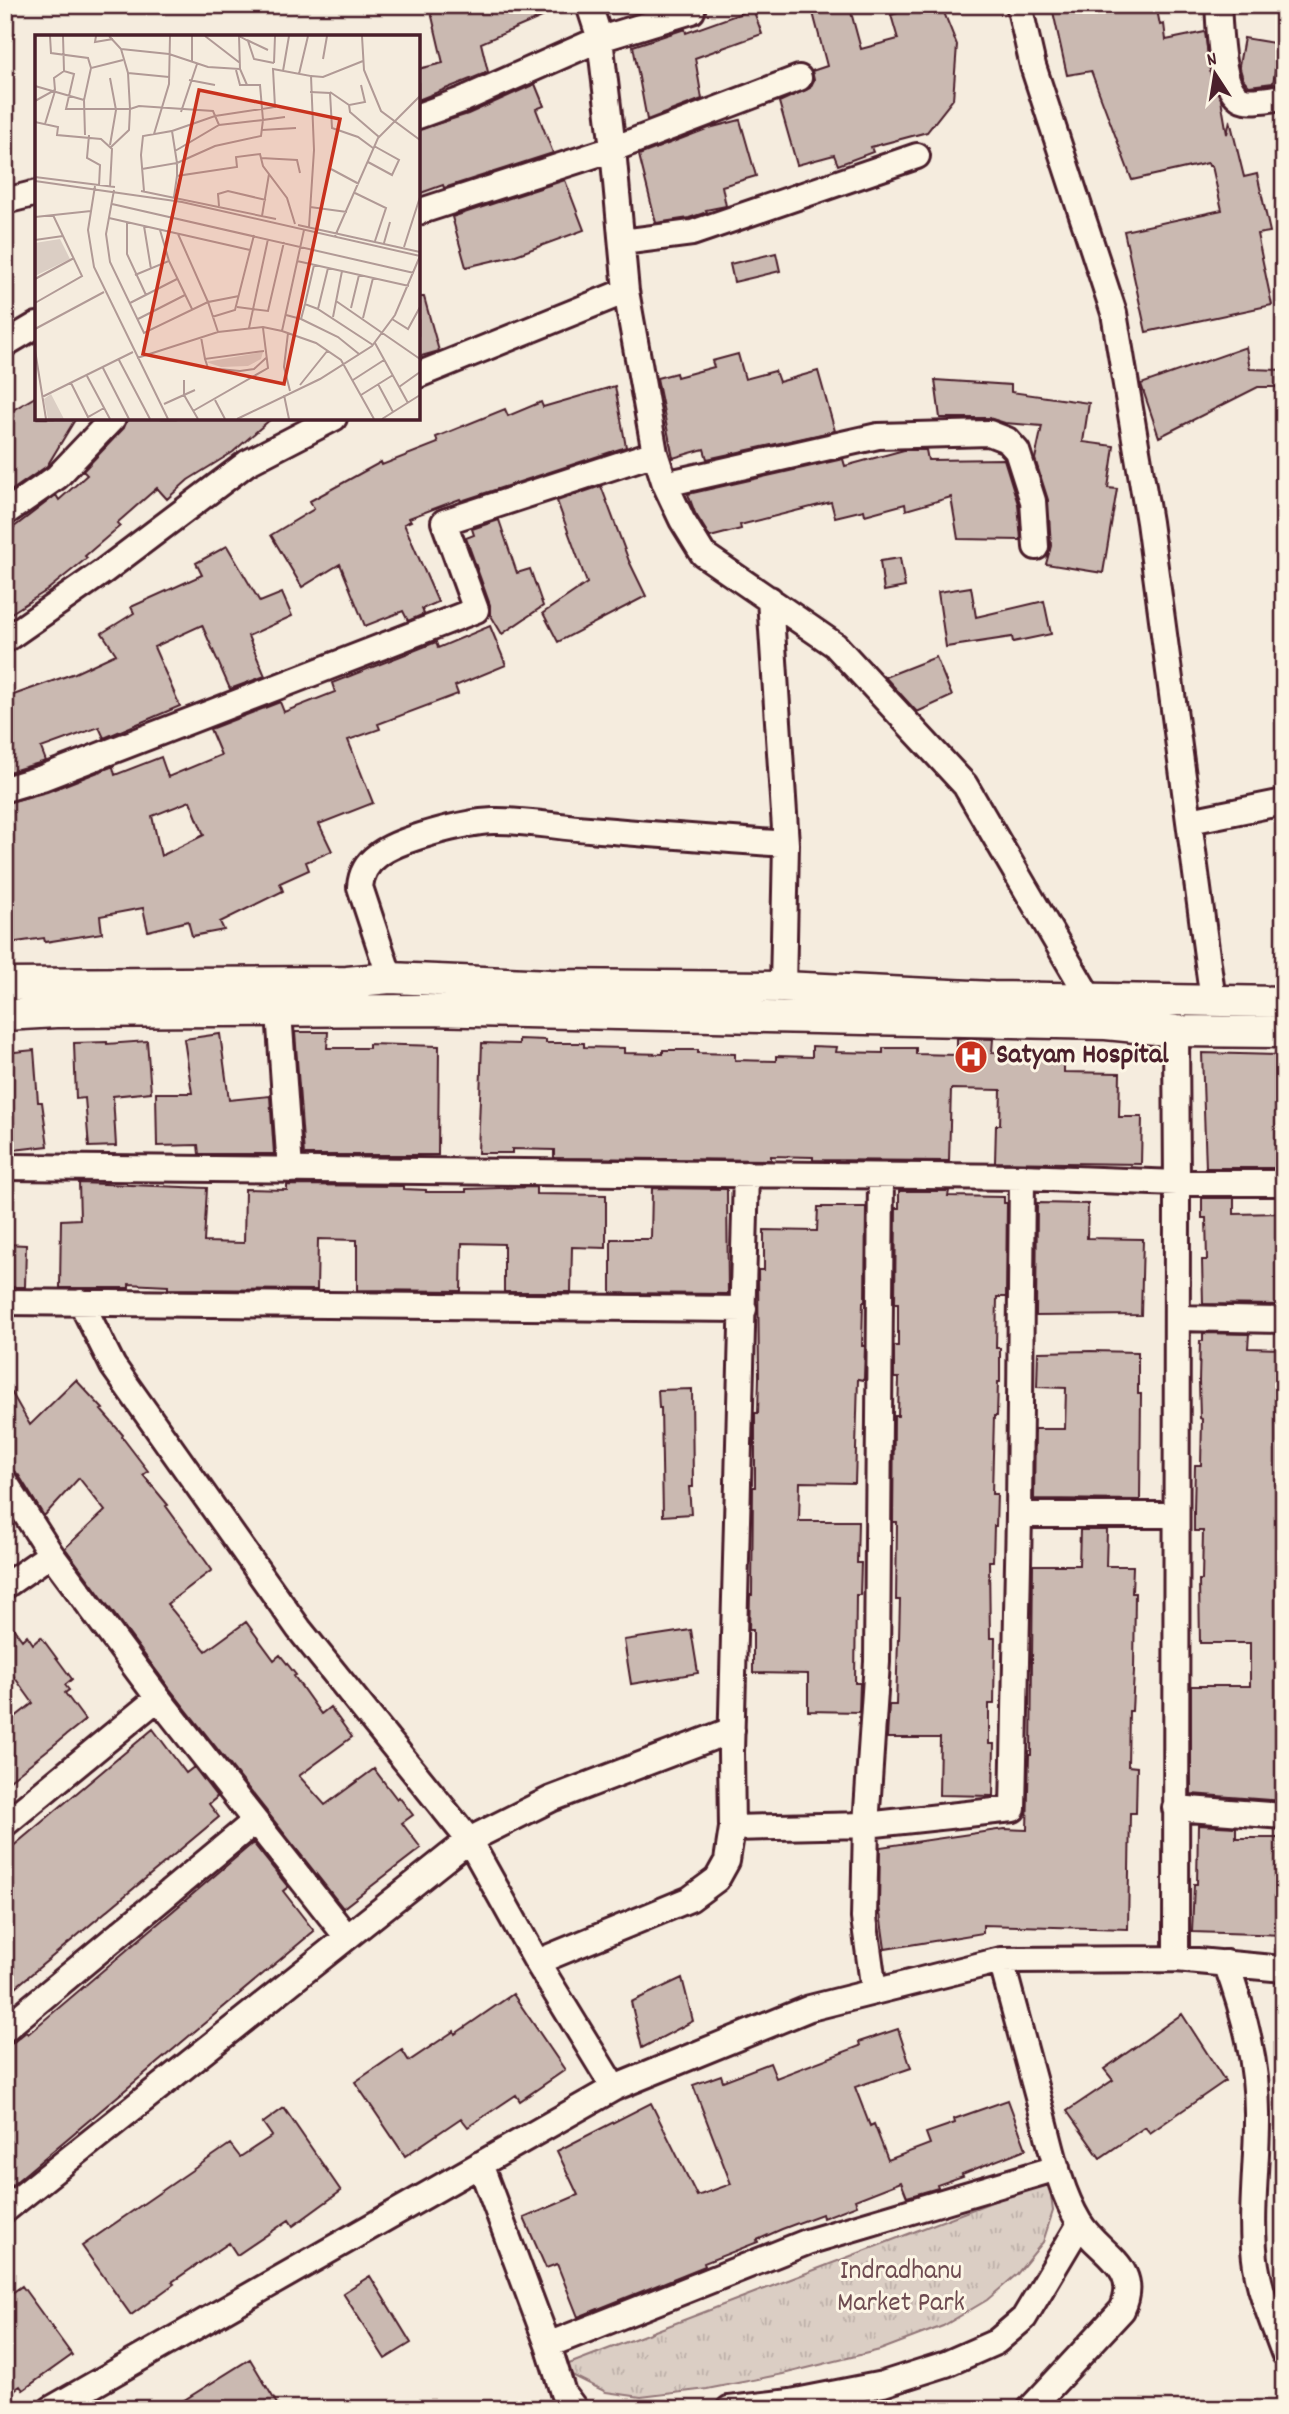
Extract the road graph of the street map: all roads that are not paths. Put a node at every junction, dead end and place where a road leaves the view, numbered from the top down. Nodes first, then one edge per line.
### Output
1 (589, 5) edge
2 (691, 5) edge
3 (1019, 5) edge
4 (1218, 5) edge
5 (600, 40) junction
6 (799, 78) dead end
7 (1284, 97) edge
8 (420, 115) edge
9 (613, 149) junction
10 (917, 156) dead end
11 (35, 194) edge
12 (5, 201) edge
13 (420, 211) edge
14 (622, 242) junction
15 (626, 291) junction
16 (35, 326) edge
17 (5, 344) edge
18 (420, 374) edge
19 (112, 420) edge
20 (330, 420) edge
21 (655, 453) junction
22 (666, 484) junction
23 (5, 513) edge
24 (1036, 547) dead end
25 (770, 599) junction
26 (5, 640) edge
27 (5, 789) edge
28 (1284, 802) edge
29 (1190, 821) junction
30 (786, 844) junction
31 (390, 978) junction
32 (5, 984) edge
33 (783, 987) junction
34 (56, 998) junction
35 (1090, 999) junction
36 (1213, 1001) junction
37 (1284, 1002) edge
38 (279, 1012) junction
39 (5, 1015) edge
40 (1176, 1031) junction
41 (1284, 1032) edge
42 (5, 1167) edge
43 (290, 1170) junction
44 (746, 1174) junction
45 (881, 1176) junction
46 (1021, 1177) junction
47 (1177, 1182) junction
48 (1284, 1183) edge
49 (5, 1302) edge
50 (81, 1303) junction
51 (744, 1309) junction
52 (1177, 1318) junction
53 (1284, 1320) edge
54 (5, 1482) edge
55 (1019, 1515) junction
56 (1176, 1515) junction
57 (51, 1554) junction
58 (5, 1587) edge
59 (158, 1698) junction
60 (732, 1730) junction
61 (1175, 1808) junction
62 (1284, 1816) edge
63 (254, 1822) junction
64 (5, 1824) edge
65 (866, 1825) junction
66 (732, 1828) junction
67 (470, 1840) junction
68 (347, 1937) junction
69 (1175, 1959) junction
70 (1001, 1960) junction
71 (537, 1962) junction
72 (1226, 1964) junction
73 (1284, 1969) edge
74 (874, 1991) junction
75 (5, 2029) edge
76 (614, 2088) junction
77 (480, 2164) junction
78 (1057, 2168) junction
79 (5, 2210) edge
80 (1080, 2224) junction
81 (548, 2345) junction
82 (1284, 2353) edge
83 (51, 2409) edge
84 (575, 2409) edge
85 (729, 2409) edge
86 (1030, 2409) edge

1 - 5 street
2 - 5 street
3 - 29 street
4 - 7 street
5 - 8 street
5 - 9 street
6 - 9 street
9 - 13 street
9 - 14 street
10 - 14 street
11 - 12 street
14 - 15 street
15 - 18 street
15 - 21 street
16 - 17 street
19 - 23 street
20 - 26 street
21 - 22 street
21 - 27 street
22 - 24 street
22 - 25 street
25 - 30 street
25 - 35 street
28 - 29 street
29 - 36 street
30 - 31 street
30 - 33 street
31 - 33 street
31 - 34 street
32 - 34 street
33 - 35 street
34 - 38 street
34 - 39 street
35 - 36 street
36 - 37 street
38 - 40 street
38 - 43 street
40 - 41 street
40 - 47 street
42 - 43 street
43 - 44 street
44 - 45 street
44 - 51 street
45 - 46 street
45 - 65 street
46 - 47 street
46 - 55 street
47 - 48 street
47 - 52 street
49 - 50 street
50 - 51 street
50 - 67 street
51 - 60 street
52 - 53 street
52 - 56 street
54 - 57 street
55 - 56 street
55 - 65 street
56 - 61 street
57 - 58 street
57 - 59 street
59 - 63 street
59 - 64 street
60 - 66 street
60 - 67 street
61 - 62 street
61 - 69 street
63 - 68 street
63 - 75 street
65 - 66 street
65 - 74 street
66 - 71 street
67 - 68 street
67 - 71 street
68 - 79 street
69 - 70 street
69 - 72 street
70 - 74 street
70 - 78 street
71 - 76 street
72 - 73 street
72 - 82 street
74 - 76 street
76 - 77 street
77 - 81 street
77 - 83 street
78 - 80 street
78 - 81 street
80 - 85 street
80 - 86 street
81 - 84 street

